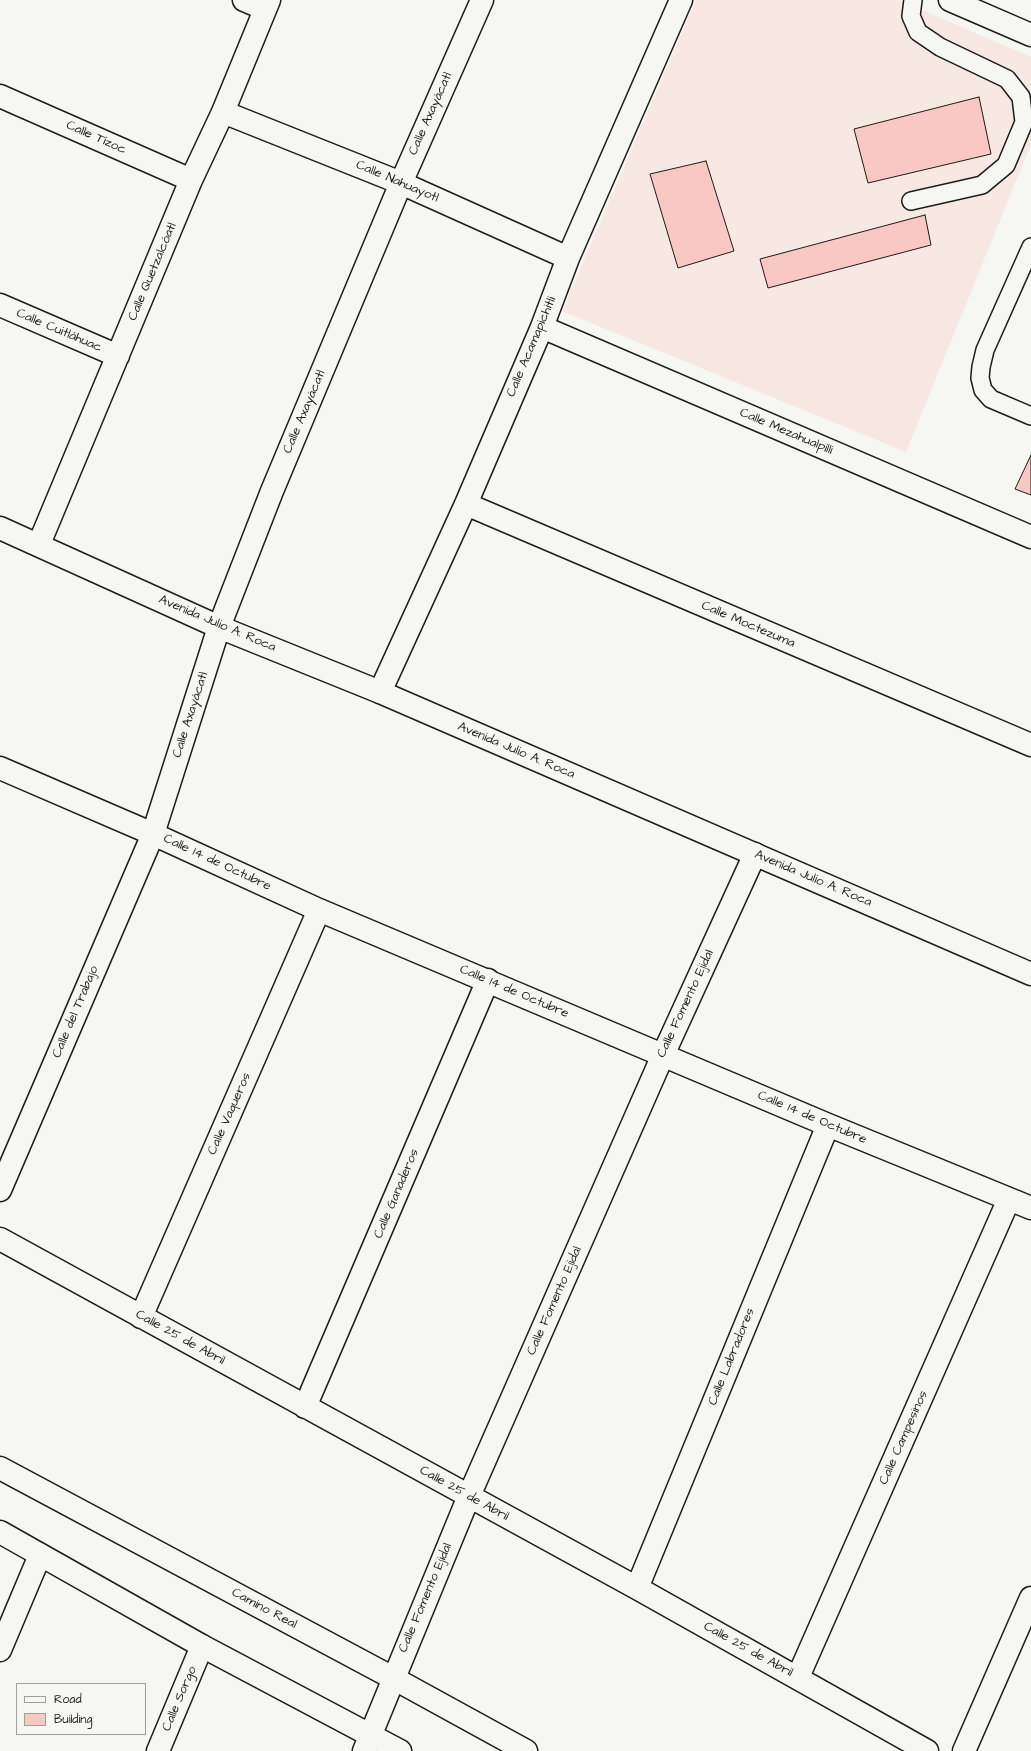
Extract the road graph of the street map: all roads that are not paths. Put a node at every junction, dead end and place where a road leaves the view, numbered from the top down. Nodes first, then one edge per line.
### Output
1 (244, 0) edge
2 (482, 0) edge
3 (681, 0) edge
4 (913, 0) edge
5 (950, 0) edge
6 (267, 4) edge
7 (1031, 35) edge
8 (0, 96) edge
9 (223, 112) junction
10 (191, 180) junction
11 (401, 183) junction
12 (911, 201) dead end
13 (1031, 246) edge
14 (568, 258) junction
15 (0, 305) edge
16 (542, 327) junction
17 (118, 356) junction
18 (1031, 416) edge
19 (466, 504) junction
20 (0, 528) edge
21 (1031, 536) edge
22 (39, 544) junction
23 (219, 627) junction
24 (380, 692) junction
25 (1031, 745) edge
26 (0, 768) edge
27 (153, 834) junction
28 (755, 854) junction
29 (320, 910) junction
30 (1031, 974) edge
31 (488, 980) junction
32 (663, 1055) junction
33 (828, 1125) junction
34 (0, 1190) edge
35 (1009, 1199) junction
36 (1031, 1208) edge
37 (0, 1240) edge
38 (141, 1317) junction
39 (305, 1407) junction
40 (0, 1468) edge
41 (469, 1496) junction
42 (0, 1532) edge
43 (40, 1555) junction
44 (637, 1588) junction
45 (1031, 1598) edge
46 (202, 1646) junction
47 (0, 1650) edge
48 (798, 1677) junction
49 (393, 1678) junction
50 (368, 1743) edge
51 (158, 1751) edge
52 (400, 1751) edge
53 (526, 1751) edge
54 (927, 1751) edge
55 (964, 1751) edge

1 - 6 street
2 - 11 street, Calle Axayácatl
3 - 14 street, Calle Acamapichitli
4 - 12 lane
5 - 7 street
6 - 9 street, Calle Quetzalcóatl
8 - 10 street, Calle Tízoc
9 - 10 street, Calle Quetzalcóatl
9 - 11 street, Calle Nahuayotl
10 - 17 street, Calle Quetzalcóatl
11 - 14 street, Calle Nahuayotl
11 - 23 street, Calle Axayácatl
13 - 18 lane
14 - 16 street, Calle Acamapichitli
15 - 17 street, Calle Cuitláhuac
16 - 19 street, Calle Acamapichitli
16 - 21 street, Calle Mezahualpilli
17 - 22 street, Calle Quetzalcóatl
19 - 24 street, Calle Acamapichitli
19 - 25 street, Calle Moctezuma
20 - 22 street, Avenida Julio A. Roca
22 - 23 street, Avenida Julio A. Roca
23 - 24 street, Avenida Julio A. Roca
23 - 27 street, Calle Axayácatl
24 - 28 street, Avenida Julio A. Roca
26 - 27 street, Calle 14 de Octubre
27 - 29 street, Calle 14 de Octubre
27 - 34 street, Calle del Trabajo
28 - 30 street, Avenida Julio A. Roca
28 - 32 street, Calle Fomento Ejidal
29 - 31 street, Calle 14 de Octubre
29 - 38 street, Calle Vaqueros
31 - 32 street, Calle 14 de Octubre
31 - 39 street, Calle Ganaderos
32 - 33 street, Calle 14 de Octubre
32 - 41 street, Calle Fomento Ejidal
33 - 35 street, Calle 14 de Octubre
33 - 44 street, Calle Labradores
35 - 36 street, Calle 14 de Octubre
35 - 48 street, Calle Campesinos
37 - 38 street, Calle 25 de Abril
38 - 39 street, Calle 25 de Abril
39 - 41 street, Calle 25 de Abril
40 - 49 street, Camino Real
41 - 44 street, Calle 25 de Abril
41 - 49 street, Calle Fomento Ejidal
42 - 43 street
43 - 46 street
43 - 47 street
44 - 48 street, Calle 25 de Abril
45 - 55 street
46 - 50 street
46 - 51 street, Calle Sorgo
48 - 54 street, Calle 25 de Abril
49 - 50 street, Calle Fomento Ejidal
49 - 53 street, Camino Real
50 - 52 street

